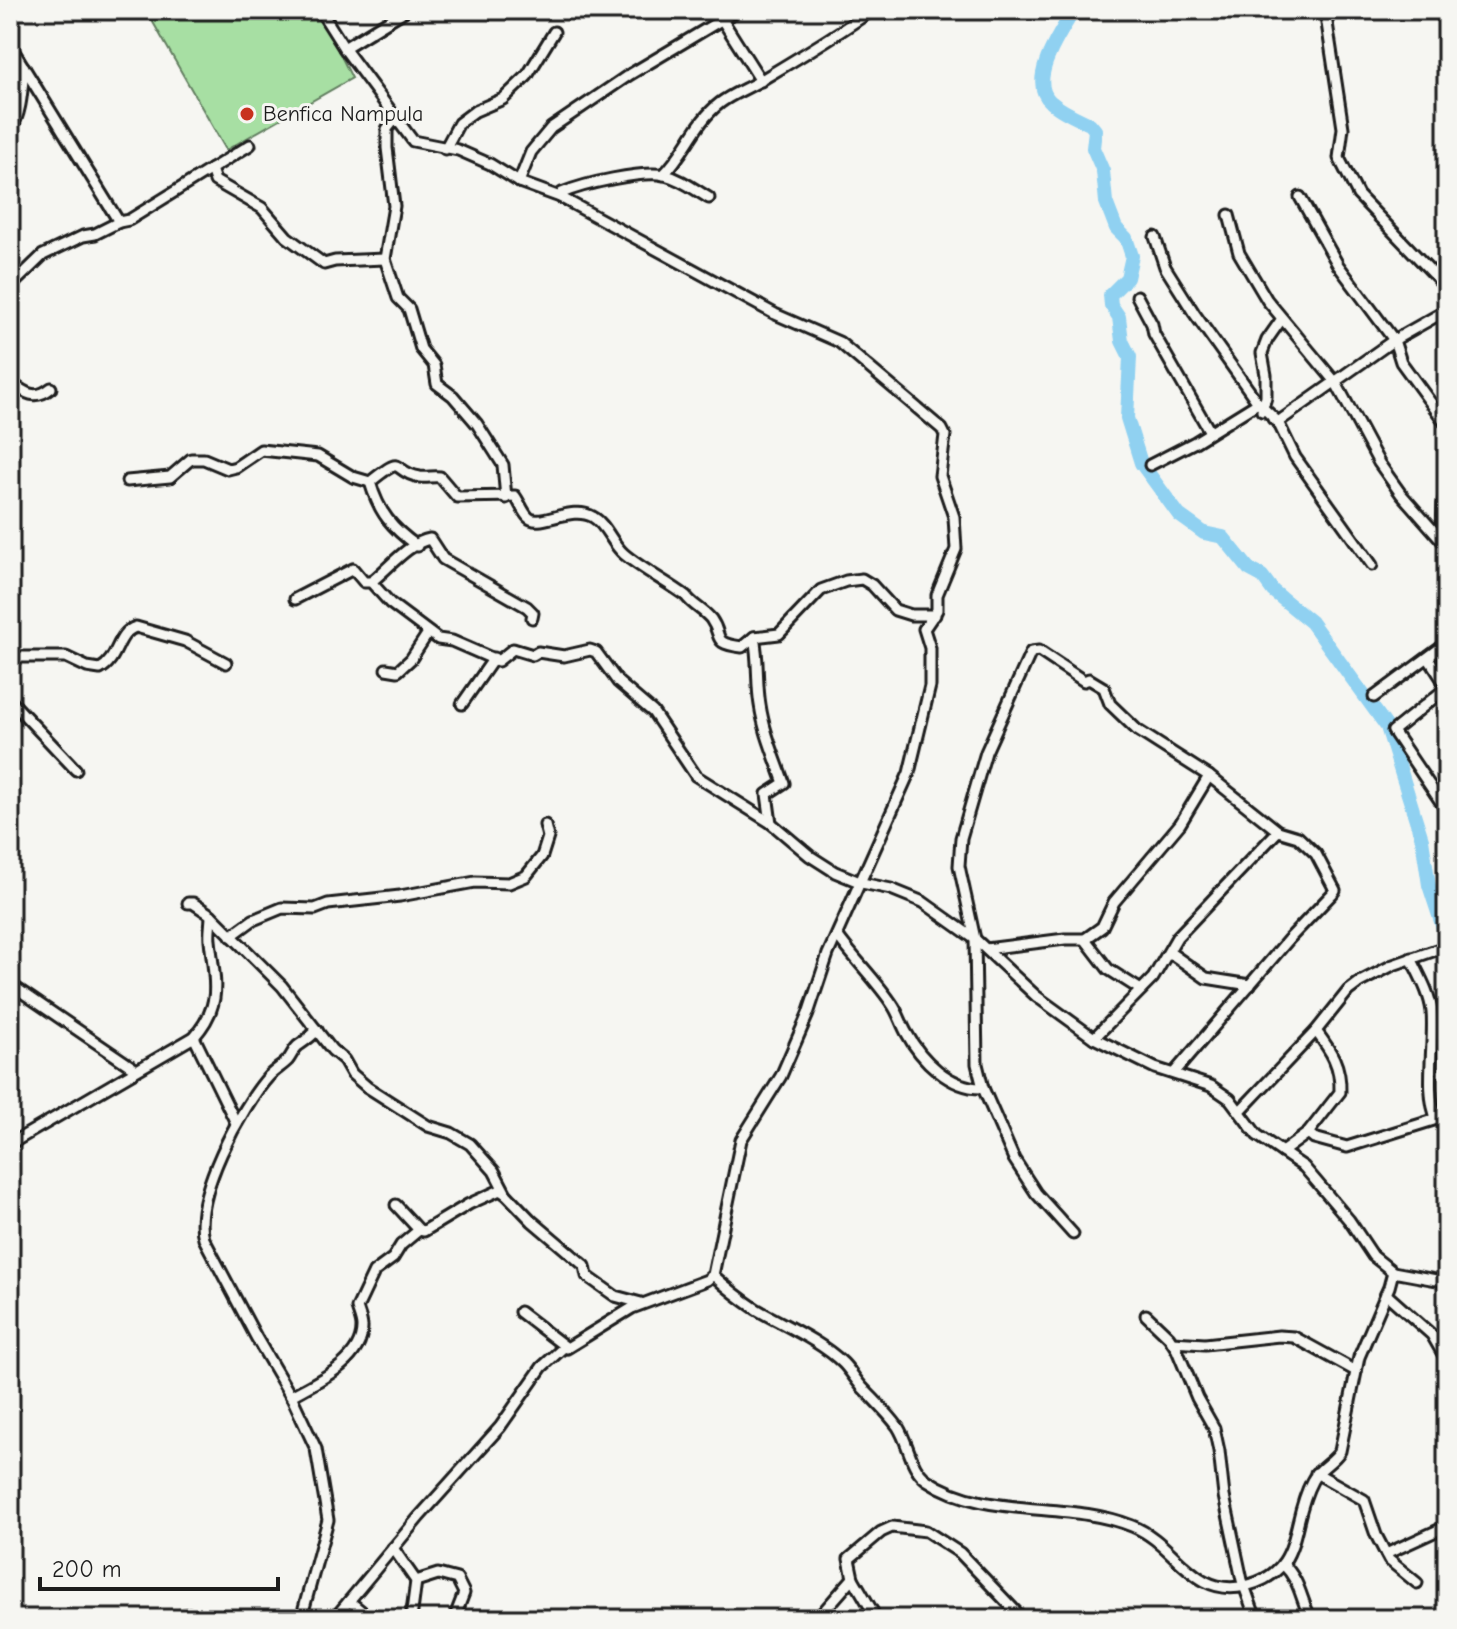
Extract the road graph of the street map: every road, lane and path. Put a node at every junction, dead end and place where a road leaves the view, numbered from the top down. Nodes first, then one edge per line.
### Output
1 (320, 10) edge
2 (406, 10) edge
3 (716, 10) edge
4 (738, 10) edge
5 (872, 10) edge
6 (1325, 10) edge
7 (860, 13) edge
8 (722, 20) junction
9 (554, 32) dead end
10 (10, 45) edge
11 (344, 48) junction
12 (24, 67) junction
13 (761, 81) junction
14 (395, 119) junction
15 (10, 131) edge
16 (250, 145) dead end
17 (445, 149) junction
18 (211, 169) junction
19 (663, 175) junction
20 (519, 182) junction
21 (560, 197) junction
22 (1300, 197) dead end
23 (709, 198) dead end
24 (1229, 215) dead end
25 (119, 222) junction
26 (1155, 237) dead end
27 (385, 259) junction
28 (10, 287) edge
29 (1447, 287) edge
30 (1137, 296) dead end
31 (1447, 310) edge
32 (1281, 320) junction
33 (1394, 340) junction
34 (10, 382) edge
35 (1336, 383) junction
36 (51, 388) dead end
37 (1258, 403) junction
38 (1278, 422) junction
39 (1447, 425) edge
40 (1210, 432) junction
41 (1150, 465) dead end
42 (127, 481) dead end
43 (370, 482) junction
44 (1447, 485) edge
45 (506, 498) junction
46 (1444, 543) edge
47 (417, 546) junction
48 (1372, 565) dead end
49 (371, 582) junction
50 (295, 599) dead end
51 (935, 615) junction
52 (532, 618) dead end
53 (428, 633) junction
54 (754, 637) junction
55 (1447, 643) edge
56 (10, 657) edge
57 (494, 658) junction
58 (1429, 659) junction
59 (226, 663) dead end
60 (386, 669) dead end
61 (1374, 697) dead end
62 (10, 700) edge
63 (462, 704) dead end
64 (76, 770) dead end
65 (1209, 776) junction
66 (1447, 811) edge
67 (771, 823) junction
68 (545, 825) dead end
69 (1278, 831) junction
70 (862, 883) junction
71 (188, 903) dead end
72 (211, 915) junction
73 (837, 935) junction
74 (231, 936) junction
75 (975, 939) junction
76 (1085, 939) junction
77 (986, 949) junction
78 (1436, 950) dead end
79 (1169, 952) junction
80 (1411, 958) junction
81 (10, 984) edge
82 (1250, 985) junction
83 (1141, 990) junction
84 (317, 1030) junction
85 (1316, 1031) junction
86 (194, 1037) junction
87 (1094, 1038) junction
88 (135, 1069) junction
89 (1174, 1073) junction
90 (983, 1088) junction
91 (1240, 1111) junction
92 (1442, 1120) edge
93 (236, 1123) junction
94 (1308, 1133) junction
95 (10, 1144) edge
96 (1282, 1152) junction
97 (506, 1194) junction
98 (396, 1205) dead end
99 (419, 1230) junction
100 (1073, 1234) dead end
101 (1393, 1272) junction
102 (713, 1275) junction
103 (1447, 1282) edge
104 (1386, 1294) junction
105 (649, 1302) junction
106 (520, 1312) dead end
107 (1146, 1315) dead end
108 (1172, 1342) junction
109 (564, 1347) junction
110 (1447, 1361) edge
111 (1356, 1371) junction
112 (291, 1396) junction
113 (1316, 1473) junction
114 (1447, 1526) edge
115 (393, 1548) junction
116 (1386, 1554) junction
117 (1283, 1564) junction
118 (853, 1578) junction
119 (416, 1581) junction
120 (1417, 1583) dead end
121 (1245, 1586) junction
122 (349, 1601) junction
123 (167, 1619) edge
124 (209, 1619) edge
125 (301, 1619) edge
126 (334, 1619) edge
127 (371, 1619) edge
128 (411, 1619) edge
129 (454, 1619) edge
130 (817, 1619) edge
131 (877, 1619) edge
132 (1023, 1619) edge
133 (1256, 1619) edge
134 (1311, 1619) edge

1 - 11 street
2 - 11 street
3 - 8 street
4 - 8 street
5 - 7 street
6 - 29 street
7 - 13 street
8 - 13 street
8 - 20 street
9 - 17 street
10 - 12 street
11 - 14 street
12 - 15 street
12 - 25 street
13 - 19 street
14 - 17 street
14 - 27 street
16 - 18 street
17 - 20 street
18 - 25 street
18 - 27 street
19 - 21 street
19 - 23 street
20 - 21 street
21 - 51 street
22 - 33 street
24 - 32 street
25 - 28 street
26 - 37 street
27 - 45 street
30 - 40 street
31 - 33 street
32 - 35 street
32 - 38 street
33 - 35 street
33 - 39 street
34 - 36 street
35 - 38 street
35 - 46 street
37 - 38 street
37 - 40 street
38 - 48 street
40 - 41 street
42 - 43 street
43 - 45 street
43 - 47 street
44 - 46 street
45 - 54 street
47 - 49 street
47 - 52 street
49 - 50 street
49 - 53 street
51 - 54 street
51 - 70 street
53 - 57 street
53 - 60 street
54 - 67 street
55 - 58 street
56 - 59 street
57 - 63 street
57 - 67 street
58 - 61 street
58 - 66 street
62 - 64 street
65 - 69 street
65 - 75 street
65 - 76 street
67 - 70 street
68 - 74 street
69 - 79 street
69 - 82 street
70 - 73 street
70 - 75 street
71 - 72 street
72 - 74 street
72 - 86 street
73 - 90 street
73 - 102 street
74 - 84 street
75 - 77 street
75 - 90 street
76 - 77 street
76 - 83 street
77 - 87 street
78 - 80 street
79 - 82 street
79 - 83 street
80 - 85 street
80 - 92 street
81 - 88 street
82 - 89 street
83 - 87 street
84 - 93 street
84 - 97 street
85 - 91 street
85 - 94 street
86 - 88 street
86 - 93 street
87 - 89 street
88 - 95 street
89 - 91 street
90 - 100 street
91 - 96 street
92 - 94 street
93 - 112 street
94 - 96 street
96 - 101 street
97 - 99 street
97 - 105 street
98 - 99 street
99 - 112 street
101 - 103 street
101 - 104 street
102 - 105 street
102 - 121 street
104 - 110 street
104 - 111 street
105 - 109 street
106 - 109 street
107 - 108 street
108 - 111 street
108 - 121 street
109 - 115 street
111 - 113 street
112 - 125 street
113 - 116 street
113 - 117 street
114 - 116 street
115 - 119 street
115 - 122 street
116 - 120 street
117 - 121 street
117 - 134 street
118 - 130 street
118 - 131 street
118 - 132 street
119 - 128 street
119 - 129 street
121 - 133 street
122 - 126 street
122 - 127 street
123 - 124 street

